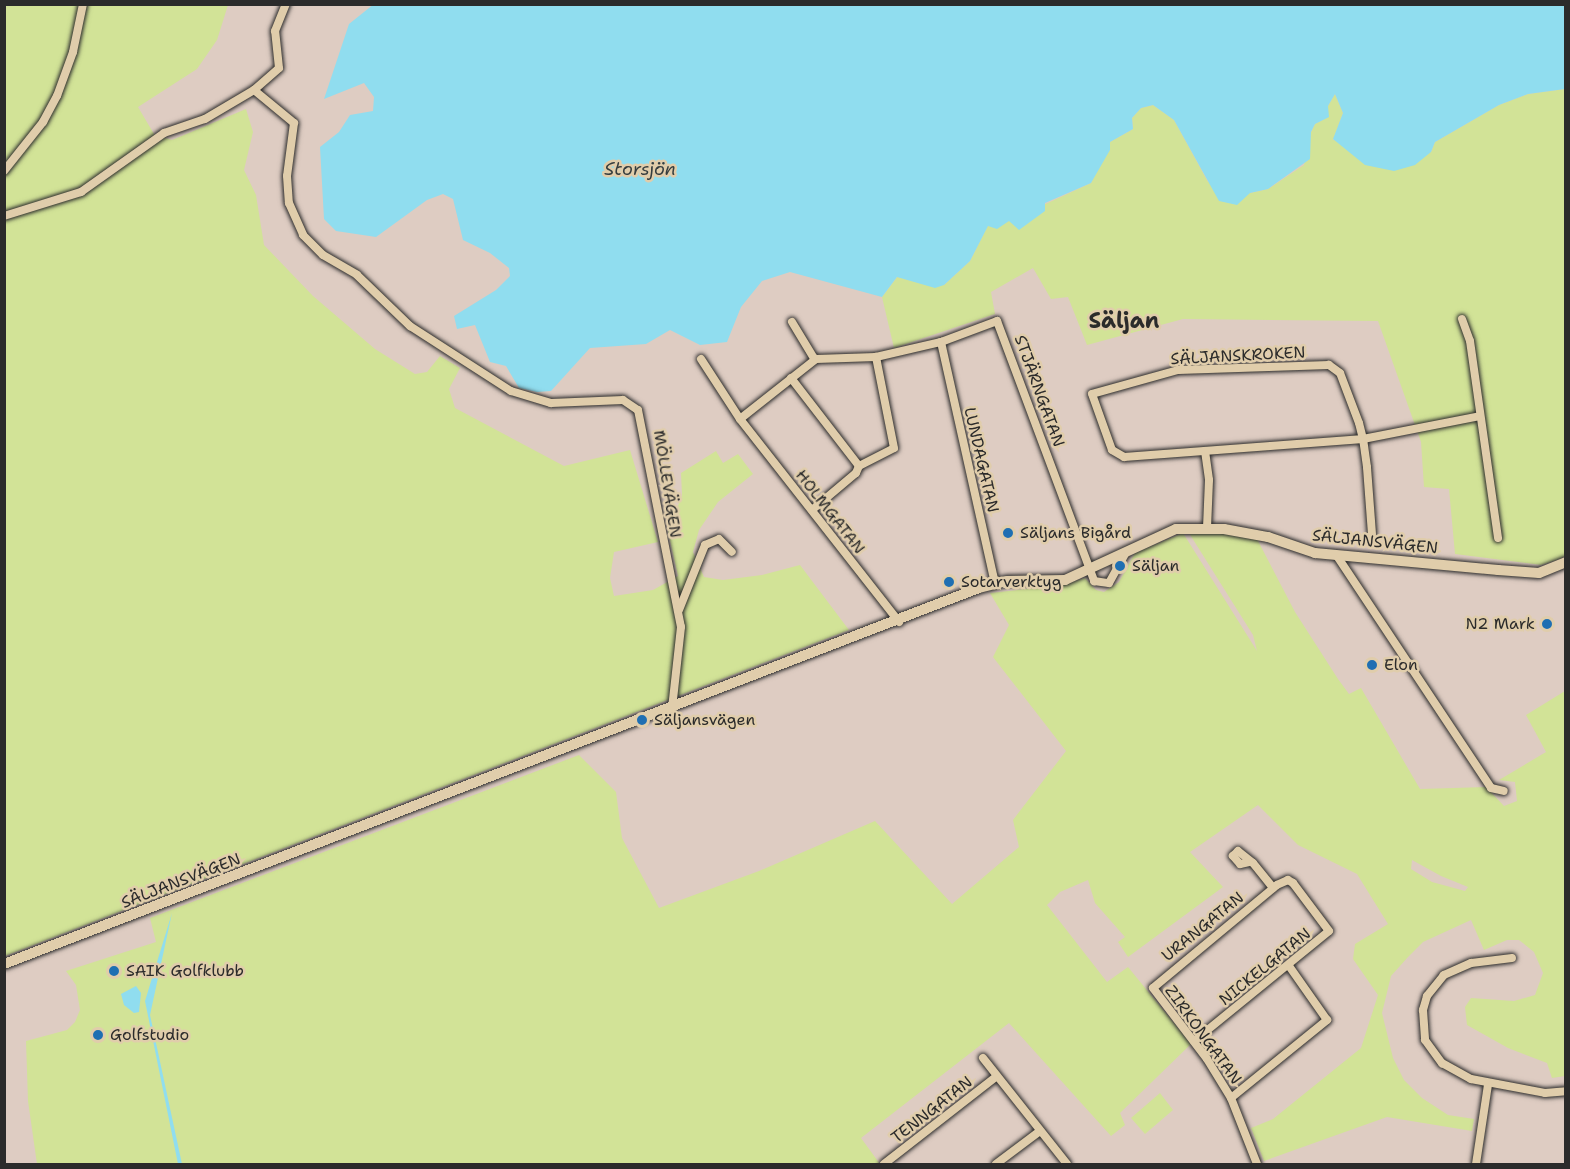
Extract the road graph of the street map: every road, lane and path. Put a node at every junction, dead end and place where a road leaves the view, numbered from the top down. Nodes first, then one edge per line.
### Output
1 (83, 4) edge
2 (286, 4) edge
3 (254, 90) junction
4 (4, 171) edge
5 (4, 216) edge
6 (1462, 319) dead end
7 (792, 322) dead end
8 (941, 342) junction
9 (876, 357) junction
10 (701, 359) dead end
11 (815, 360) junction
12 (791, 378) junction
13 (1480, 416) junction
14 (740, 419) junction
15 (1363, 439) junction
16 (1205, 451) junction
17 (859, 466) junction
18 (812, 510) junction
19 (1207, 527) junction
20 (1372, 534) dead end
21 (1498, 538) dead end
22 (1127, 551) junction
23 (732, 552) dead end
24 (1337, 556) junction
25 (1566, 562) edge
26 (1088, 570) junction
27 (995, 583) junction
28 (679, 611) junction
29 (899, 622) junction
30 (672, 708) junction
31 (1504, 791) dead end
32 (1249, 862) dead end
33 (1288, 880) joint
34 (1273, 888) junction
35 (1512, 958) dead end
36 (4, 964) edge
37 (1288, 966) junction
38 (1153, 988) joint
39 (1194, 1041) junction
40 (983, 1058) dead end
41 (997, 1076) junction
42 (1488, 1085) junction
43 (1566, 1091) edge
44 (1231, 1098) junction
45 (1040, 1131) junction
46 (884, 1164) edge
47 (996, 1164) edge
48 (1067, 1164) edge
49 (1257, 1164) edge
50 (1476, 1164) edge

1 - 4 street
2 - 3 street
3 - 5 street
3 - 28 street, MÖLLEVÄGEN
6 - 13 street
7 - 11 street
8 - 9 street, STJÄRNGATAN
8 - 26 street, STJÄRNGATAN
8 - 27 street, LUNDAGATAN
9 - 11 street, STJÄRNGATAN
9 - 17 street
10 - 14 street
11 - 12 street
12 - 14 street
12 - 17 street
13 - 15 street
13 - 21 street
14 - 18 street, HOLMGATAN
15 - 16 street
15 - 16 street, SÄLJANSKROKEN
15 - 20 street, SÄLJANSKROKEN
16 - 19 street
17 - 18 street
18 - 29 street, HOLMGATAN
19 - 22 street, SÄLJANSVÄGEN
19 - 24 street, SÄLJANSVÄGEN
22 - 26 street, SÄLJANSVÄGEN
22 - 26 street
23 - 28 street
24 - 25 street, SÄLJANSVÄGEN
24 - 31 street
26 - 27 street, SÄLJANSVÄGEN
27 - 29 street, SÄLJANSVÄGEN
28 - 30 street, MÖLLEVÄGEN
29 - 30 street, SÄLJANSVÄGEN
30 - 36 street, SÄLJANSVÄGEN
32 - 34 street
33 - 34 street, URANGATAN
33 - 37 street, NICKELGATAN
34 - 38 street, URANGATAN
35 - 42 street
37 - 39 street, NICKELGATAN
37 - 44 street
38 - 39 street, ZIRKONGATAN
39 - 44 street, ZIRKONGATAN
40 - 41 street
41 - 45 street
41 - 46 street, TENNGATAN
42 - 43 street
42 - 50 street
44 - 49 street, ZIRKONGATAN
45 - 47 street
45 - 48 street

